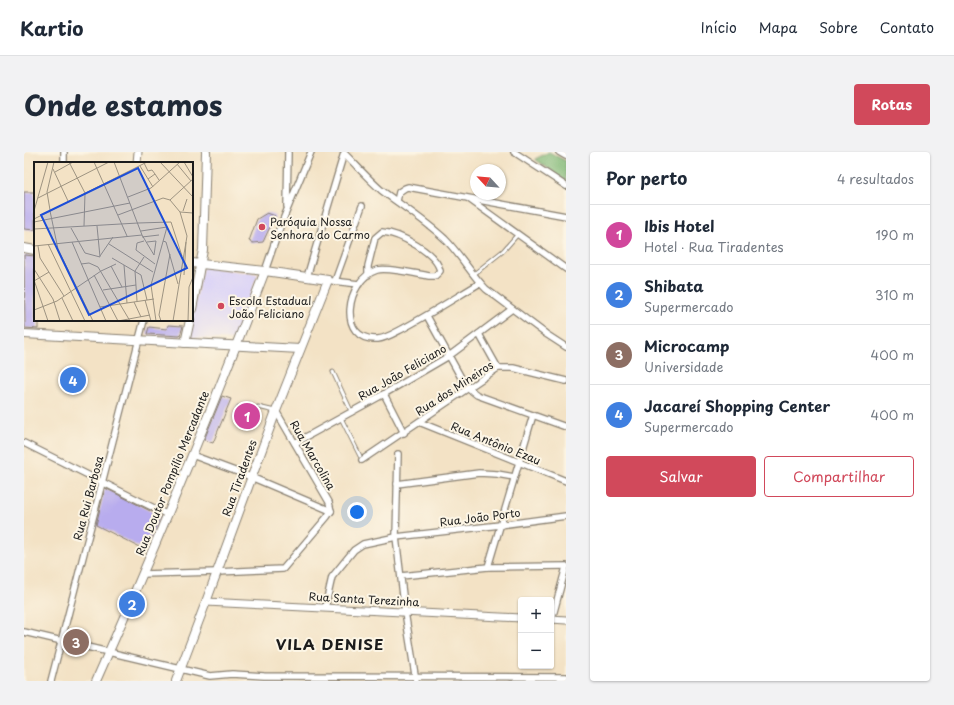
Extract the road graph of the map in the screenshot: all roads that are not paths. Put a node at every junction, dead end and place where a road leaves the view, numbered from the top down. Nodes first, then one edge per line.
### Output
1 (138, 152) edge
2 (206, 152) edge
3 (288, 152) edge
4 (311, 152) edge
5 (514, 152) edge
6 (559, 152) edge
7 (566, 156) edge
8 (137, 162) edge
9 (566, 186) edge
10 (467, 198) junction
11 (397, 201) junction
12 (362, 206) dead end
13 (287, 210) junction
14 (566, 216) edge
15 (518, 234) junction
16 (24, 248) edge
17 (34, 250) edge
18 (193, 263) edge
19 (201, 263) junction
20 (566, 269) edge
21 (265, 271) junction
22 (474, 274) junction
23 (368, 275) junction
24 (307, 277) junction
25 (332, 280) junction
26 (480, 283) junction
27 (359, 284) junction
28 (193, 304) edge
29 (512, 309) junction
30 (426, 316) junction
31 (144, 321) edge
32 (190, 321) edge
33 (24, 334) edge
34 (479, 334) junction
35 (139, 340) junction
36 (185, 342) junction
37 (236, 345) junction
38 (566, 347) edge
39 (300, 349) junction
40 (449, 356) junction
41 (498, 368) junction
42 (333, 372) dead end
43 (566, 381) edge
44 (469, 388) junction
45 (384, 394) junction
46 (258, 407) dead end
47 (276, 411) junction
48 (352, 413) junction
49 (533, 414) junction
50 (341, 418) junction
51 (419, 422) junction
52 (566, 427) edge
53 (404, 432) junction
54 (24, 442) edge
55 (296, 443) junction
56 (398, 454) dead end
57 (192, 456) junction
58 (361, 458) joint
59 (518, 462) junction
60 (251, 477) junction
61 (514, 477) junction
62 (566, 481) edge
63 (103, 482) junction
64 (398, 484) junction
65 (330, 511) junction
66 (168, 515) junction
67 (566, 516) edge
68 (500, 525) junction
69 (396, 537) junction
70 (566, 566) edge
71 (488, 567) junction
72 (217, 572) junction
73 (142, 574) junction
74 (401, 576) junction
75 (206, 602) junction
76 (325, 608) junction
77 (554, 611) edge
78 (404, 612) junction
79 (518, 618) edge
80 (554, 619) edge
81 (566, 620) edge
82 (24, 632) edge
83 (61, 641) junction
84 (109, 652) junction
85 (180, 670) junction
86 (566, 677) edge
87 (416, 679) edge
88 (51, 681) edge
89 (96, 681) edge
90 (176, 681) edge

1 - 8 street
2 - 19 main road
3 - 13 street
4 - 13 street
5 - 9 street
6 - 7 street
10 - 11 street
10 - 14 street
10 - 15 street
11 - 22 street
11 - 24 street
12 - 25 street
13 - 21 street
15 - 20 street
15 - 22 lane
16 - 17 main road
18 - 19 main road
19 - 21 main road
19 - 28 main road
21 - 24 main road
21 - 37 main road, Rua Doutor Pompílio Mercadante
22 - 26 street
23 - 23 street
23 - 27 street
24 - 25 main road
25 - 27 street
25 - 39 main road, Rua Tiradentes
26 - 29 street
26 - 30 street
27 - 30 street
29 - 34 street, Rua João Feliciano
29 - 38 street
30 - 40 street
31 - 35 street, Rua Rui Barbosa
32 - 36 main road
33 - 35 main road
34 - 40 street, Rua João Feliciano
34 - 41 street
35 - 36 main road
35 - 63 street, Rua Rui Barbosa
36 - 37 main road
37 - 39 main road
37 - 57 main road, Rua Doutor Pompílio Mercadante
39 - 47 main road, Rua Tiradentes
40 - 44 street
40 - 45 street, Rua João Feliciano
41 - 43 street, Rua dos Mineiros
41 - 44 street, Rua dos Mineiros
42 - 48 lane
44 - 49 street
44 - 51 street, Rua dos Mineiros
45 - 48 street, Rua João Feliciano
45 - 53 street
46 - 47 lane
47 - 55 street, Rua Marcolina
47 - 60 main road, Rua Tiradentes
48 - 50 street, Rua João Feliciano
49 - 52 street
49 - 59 street
50 - 55 street, Rua João Feliciano
50 - 58 lane
51 - 53 street, Rua dos Mineiros
51 - 59 street, Rua Antônio Ezau
53 - 58 street, Rua dos Mineiros
54 - 63 street
55 - 65 street, Rua Marcolina
56 - 64 street
57 - 60 street
57 - 66 main road, Rua Doutor Pompílio Mercadante
59 - 61 street
59 - 62 street, Rua Antônio Ezau
60 - 65 street
60 - 72 main road, Rua Tiradentes
61 - 64 street
61 - 68 street
63 - 66 street
63 - 83 street, Rua Rui Barbosa
64 - 69 street
65 - 72 street
66 - 73 main road, Rua Doutor Pompílio Mercadante
67 - 68 street, Rua João Porto
68 - 69 street, Rua João Porto
68 - 71 street
69 - 74 street
69 - 76 street, Rua João Porto
70 - 71 street
70 - 77 street
71 - 74 street
72 - 73 street
72 - 75 main road, Rua Tiradentes
73 - 84 main road, Rua Doutor Pompílio Mercadante
74 - 78 street
75 - 76 street, Rua Santa Terezinha
75 - 85 main road, Rua Tiradentes
76 - 78 street, Rua Santa Terezinha
78 - 79 street, Rua Santa Terezinha
78 - 87 street
80 - 81 street
82 - 83 street
83 - 84 street
83 - 88 street, Rua Rui Barbosa
84 - 85 street
84 - 89 main road, Rua Doutor Pompílio Mercadante
85 - 87 street
85 - 90 main road, Rua Tiradentes
86 - 87 street

